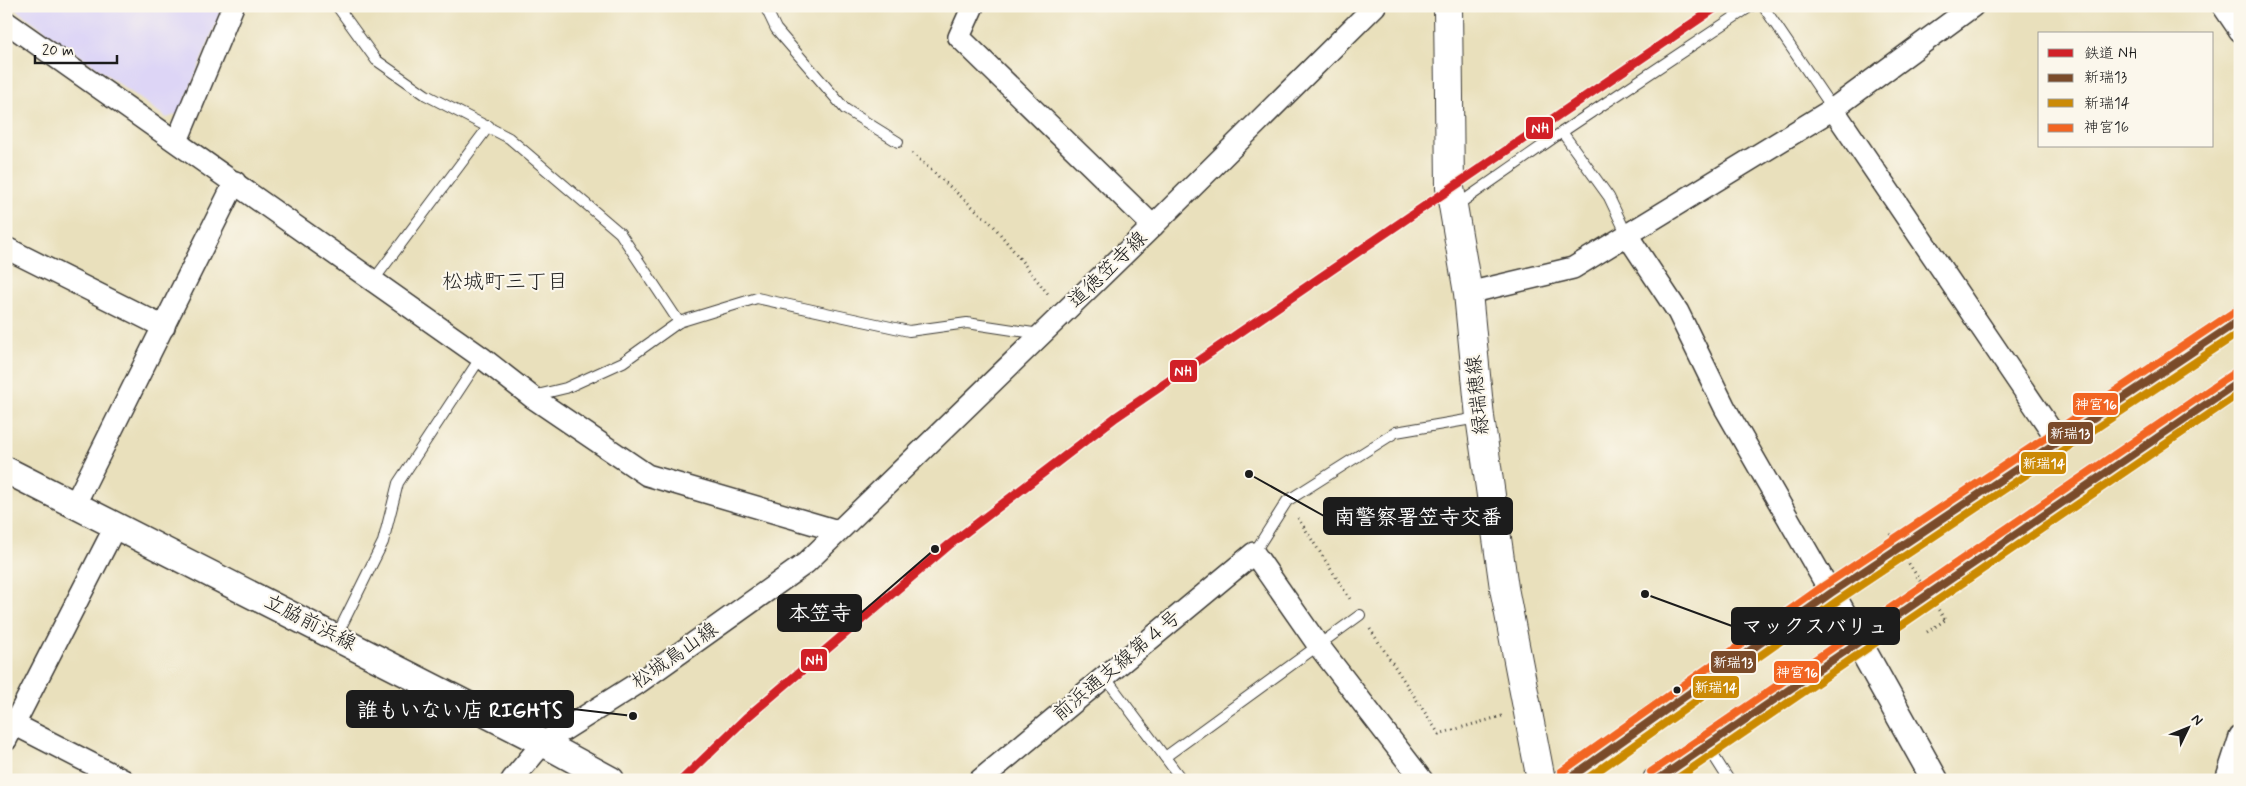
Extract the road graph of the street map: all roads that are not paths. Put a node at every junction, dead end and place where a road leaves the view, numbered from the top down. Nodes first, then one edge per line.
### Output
1 (233, 6) edge
2 (337, 6) edge
3 (765, 6) edge
4 (973, 6) edge
5 (1375, 6) edge
6 (1448, 6) edge
7 (1751, 6) edge
8 (1763, 6) edge
9 (1973, 6) edge
10 (2223, 6) edge
11 (6, 22) edge
12 (2240, 31) edge
13 (1833, 109) junction
14 (489, 126) junction
15 (1562, 132) junction
16 (177, 141) junction
17 (898, 142) road end
18 (234, 182) junction
19 (1454, 208) junction
20 (1153, 226) junction
21 (1627, 235) junction
22 (6, 248) edge
23 (373, 282) junction
24 (1468, 293) junction
25 (2240, 320) edge
26 (679, 322) junction
27 (164, 328) junction
28 (1042, 334) junction
29 (481, 357) junction
30 (2240, 381) edge
31 (532, 397) junction
32 (1480, 417) junction
33 (2059, 442) junction
34 (6, 470) edge
35 (75, 504) junction
36 (116, 525) junction
37 (838, 531) junction
38 (1254, 553) junction
39 (1831, 593) junction
40 (1360, 615) road end
41 (336, 637) junction
42 (1860, 643) junction
43 (1318, 645) junction
44 (1105, 677) junction
45 (9, 728) edge
46 (2240, 737) edge
47 (543, 743) junction
48 (1707, 744) junction
49 (1166, 757) junction
50 (123, 780) edge
51 (512, 780) edge
52 (611, 780) edge
53 (980, 780) edge
54 (1182, 780) edge
55 (1422, 780) edge
56 (1541, 780) edge
57 (1567, 780) edge
58 (1657, 780) edge
59 (1729, 780) edge
60 (1935, 780) edge
61 (2226, 780) edge

1 - 16 street
2 - 14 lane
3 - 17 lane
4 - 20 street
5 - 20 street, 道徳笠寺線
6 - 19 main road, 緑瑞穂線
7 - 15 lane
8 - 13 lane
9 - 13 street
10 - 12 street
11 - 16 street
13 - 21 street
13 - 33 street
14 - 23 lane
14 - 26 lane
15 - 19 lane
15 - 21 lane
16 - 18 street
18 - 23 street
18 - 27 street
19 - 24 main road, 緑瑞穂線
20 - 28 street, 道徳笠寺線
21 - 24 street
21 - 39 street
22 - 27 street
23 - 29 street
24 - 32 main road, 緑瑞穂線
25 - 33 main road
26 - 28 lane
26 - 31 lane
27 - 35 street
28 - 37 street, 道徳笠寺線
29 - 31 street
29 - 41 lane
30 - 42 main road
31 - 37 street
32 - 38 lane
32 - 56 main road, 緑瑞穂線
33 - 39 main road
34 - 35 street, 立脇前浜線
35 - 36 street, 立脇前浜線
36 - 41 street, 立脇前浜線
36 - 45 street
37 - 47 street, 松城鳥山線
38 - 43 street
38 - 44 street, 前浜通支線第４号
39 - 42 street
39 - 57 main road
40 - 43 lane
41 - 47 street, 立脇前浜線
42 - 48 main road
42 - 60 street
43 - 49 lane
43 - 55 street
44 - 49 lane
44 - 53 street, 前浜通支線第４号
45 - 50 street
46 - 61 street
47 - 51 street, 松城鳥山線
47 - 52 street, 立脇前浜線
48 - 58 main road
48 - 59 lane
49 - 54 lane

